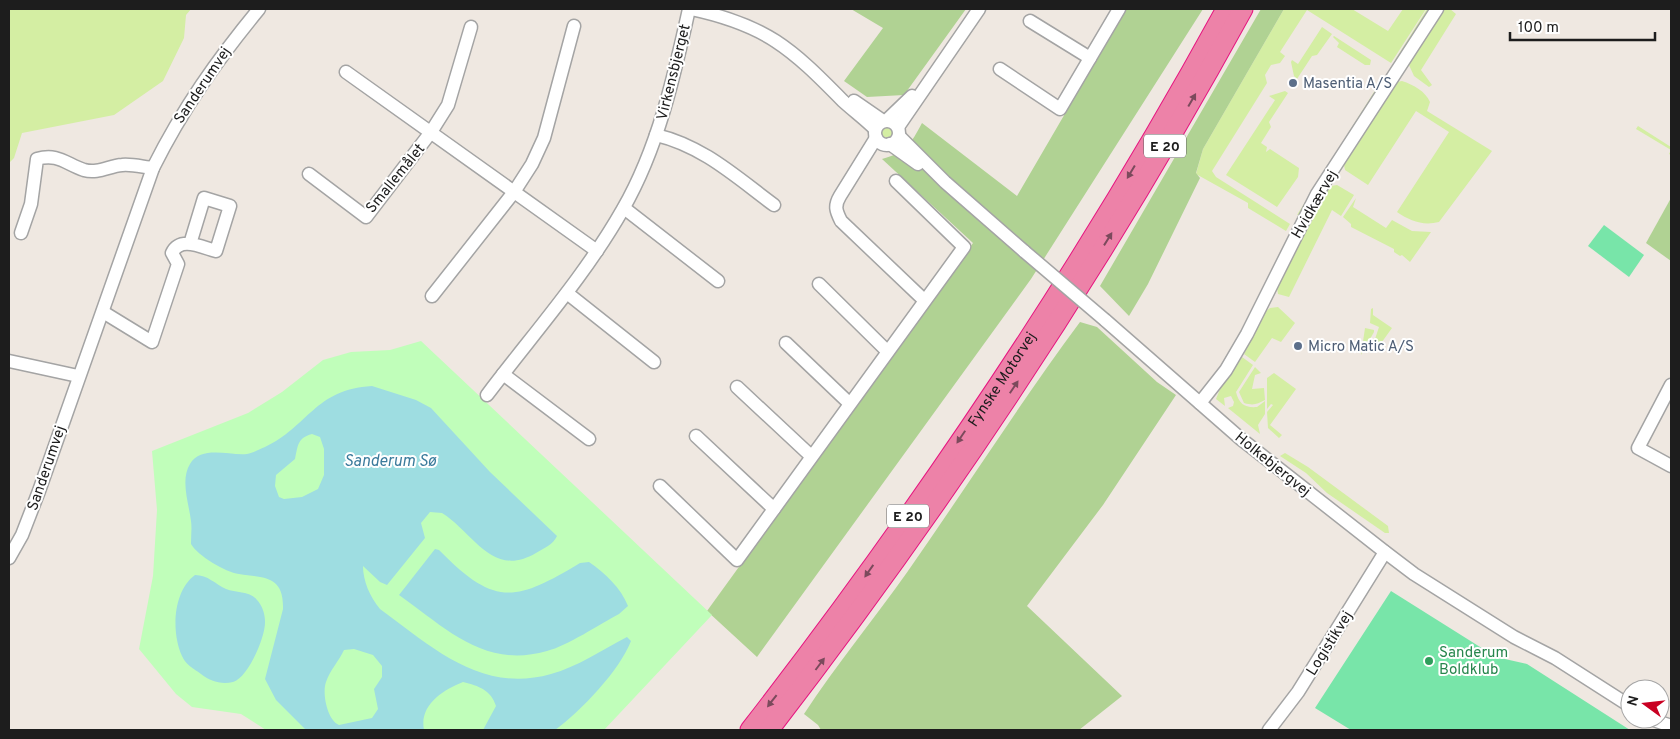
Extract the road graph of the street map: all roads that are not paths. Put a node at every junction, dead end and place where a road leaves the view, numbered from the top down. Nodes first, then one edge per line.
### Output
1 (259, 9) edge
2 (690, 9) edge
3 (979, 9) edge
4 (1119, 9) edge
5 (1226, 9) edge
6 (1243, 9) edge
7 (1437, 9) edge
8 (1030, 21) dead end
9 (574, 26) dead end
10 (471, 27) dead end
11 (1090, 58) junction
12 (1000, 69) dead end
13 (346, 72) dead end
14 (431, 132) junction
15 (887, 133) junction
16 (656, 135) junction
17 (153, 168) junction
18 (309, 174) dead end
19 (896, 182) dead end
20 (514, 192) junction
21 (774, 205) dead end
22 (624, 208) junction
23 (21, 233) dead end
24 (190, 244) dead end
25 (597, 251) junction
26 (718, 282) dead end
27 (819, 284) dead end
28 (567, 293) junction
29 (432, 296) dead end
30 (924, 300) junction
31 (102, 312) junction
32 (786, 343) dead end
33 (887, 351) junction
34 (10, 361) edge
35 (654, 362) dead end
36 (503, 374) junction
37 (78, 376) junction
38 (1671, 385) edge
39 (737, 387) dead end
40 (487, 396) dead end
41 (1200, 403) junction
42 (849, 404) junction
43 (696, 436) dead end
44 (589, 439) dead end
45 (811, 456) junction
46 (1671, 466) edge
47 (660, 486) dead end
48 (774, 509) junction
49 (1385, 552) junction
50 (9, 558) edge
51 (1620, 700) edge
52 (750, 730) edge
53 (769, 730) edge
54 (1269, 730) edge

1 - 17 street, Sanderumvej
2 - 15 street, Holkebjergvej
2 - 16 street, Virkensbjerget
3 - 15 street
4 - 11 street
5 -> 52 highway, Fynske Motorvej / E 20
53 -> 6 highway, Fynske Motorvej / E 20
7 - 41 street, Hvidkærvej
8 - 11 street
9 - 20 street
10 - 14 street, Smallemålet
11 - 12 street
13 - 14 street, Smallemålet
14 - 18 street, Smallemålet
14 - 20 street, Smallemålet
15 - 30 street
15 - 41 street, Holkebjergvej, bridge
16 - 21 street, Virkensbjerget
16 - 22 street, Virkensbjerget
17 - 23 street
17 - 31 street, Sanderumvej
19 - 30 street
20 - 25 street, Smallemålet
20 - 29 street
22 - 25 street, Virkensbjerget
22 - 26 street
24 - 31 street
25 - 28 street, Virkensbjerget
27 - 33 street
28 - 35 street
28 - 36 street, Virkensbjerget
30 - 33 street
31 - 37 street, Sanderumvej
32 - 42 street
33 - 42 street
34 - 37 street
36 - 40 street, Virkensbjerget
36 - 44 street
37 - 50 street, Sanderumvej
38 - 46 street
39 - 45 street
41 - 49 street, Holkebjergvej
42 - 45 street
43 - 48 street
45 - 48 street
47 - 48 street
49 - 51 street, Holkebjergvej
49 - 54 street, Logistikvej

